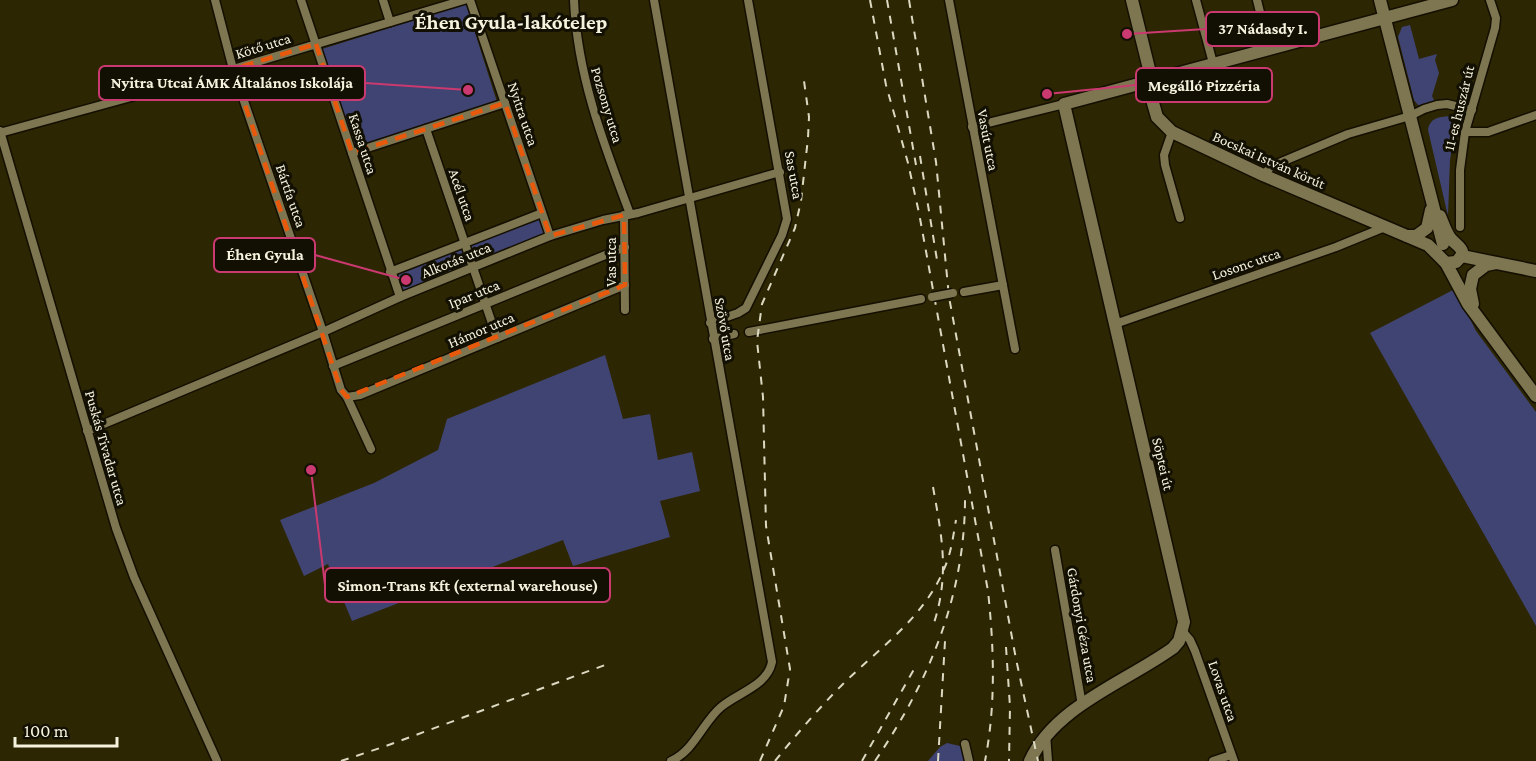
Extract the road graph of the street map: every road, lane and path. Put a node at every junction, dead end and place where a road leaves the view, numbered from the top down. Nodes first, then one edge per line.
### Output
1 (215, 0) edge
2 (301, 0) edge
3 (383, 0) edge
4 (464, 0) edge
5 (470, 0) edge
6 (574, 0) edge
7 (654, 0) edge
8 (748, 0) edge
9 (949, 0) edge
10 (1132, 0) edge
11 (1196, 0) edge
12 (1257, 0) edge
13 (1380, 0) edge
14 (1452, 0) edge
15 (1490, 0) edge
16 (1385, 17) junction
17 (390, 22) junction
18 (316, 44) junction
19 (1269, 49) junction
20 (1213, 63) junction
21 (233, 69) junction
22 (1149, 81) junction
23 (505, 103) junction
24 (1064, 104) junction
25 (1472, 110) junction
26 (1536, 115) edge
27 (1410, 116) junction
28 (972, 127) junction
29 (426, 129) junction
30 (1172, 132) junction
31 (1465, 132) junction
32 (0, 133) edge
33 (352, 153) junction
34 (780, 172) junction
35 (1263, 175) junction
36 (1430, 196) junction
37 (689, 199) junction
38 (542, 213) junction
39 (627, 215) junction
40 (1180, 218) dead end
41 (1460, 226) dead end
42 (1385, 227) junction
43 (550, 236) junction
44 (1407, 236) junction
45 (465, 244) junction
46 (625, 247) junction
47 (1445, 250) junction
48 (1461, 258) junction
49 (1497, 263) junction
50 (473, 268) junction
51 (1536, 271) edge
52 (390, 272) junction
53 (625, 285) junction
54 (1003, 285) junction
55 (964, 292) dead end
56 (953, 294) dead end
57 (400, 297) junction
58 (932, 297) dead end
59 (921, 299) dead end
60 (485, 304) junction
61 (625, 310) dead end
62 (1475, 310) junction
63 (710, 323) junction
64 (1115, 324) junction
65 (323, 332) junction
66 (749, 332) dead end
67 (734, 334) dead end
68 (497, 338) junction
69 (713, 339) junction
70 (1016, 349) dead end
71 (333, 366) junction
72 (1536, 396) edge
73 (347, 397) junction
74 (87, 431) junction
75 (371, 449) dead end
76 (1055, 550) dead end
77 (1183, 632) junction
78 (1082, 705) junction
79 (1046, 734) junction
80 (965, 744) dead end
81 (1232, 758) edge
82 (218, 761) edge
83 (671, 761) edge
84 (969, 761) edge
85 (1030, 761) edge
86 (1048, 761) edge
87 (1214, 761) edge

1 - 21 street, Bártfa utca
2 - 18 street, Kassa utca
3 - 17 street
4 - 17 street, Kötő utca
5 - 23 street, Nyitra utca
6 - 39 street, Pozsony utca
7 - 37 street, Szövő utca
8 - 34 street, Sas utca
9 - 28 street, Vasút utca
10 - 22 street, Bocskai István körút
11 - 20 street
12 - 19 street
13 - 16 street
14 - 16 street
15 - 25 street, 11-es huszár út
16 - 19 street
16 - 27 street
17 - 18 street, Kötő utca
18 - 21 street, Kötő utca
18 - 33 street, Kassa utca
19 - 20 street
20 - 22 street
21 - 32 street, Kötő utca
21 - 65 street, Bártfa utca
22 - 24 street
22 - 30 street, Bocskai István körút
23 - 29 street
23 - 38 street, Nyitra utca
24 - 28 street
24 - 64 street, Söptei út
25 - 27 street
25 - 31 street, 11-es huszár út
26 - 31 street
27 - 35 street
27 - 36 street
28 - 54 street, Vasút utca
29 - 33 street
29 - 45 street, Acél utca
30 - 35 street, Bocskai István körút
30 - 40 street
31 - 41 street, 11-es huszár út
32 - 74 street, Puskás Tivadar utca
33 - 52 street, Kassa utca
34 - 37 street, Alkotás utca
34 - 63 street, Sas utca
35 - 42 street, Bocskai István körút
36 - 44 street
36 - 47 street
37 - 39 street, Alkotás utca
37 - 63 street, Szövő utca
38 - 43 street, Nyitra utca
38 - 45 street, Alkotás utca
39 - 43 street, Alkotás utca
39 - 46 street, Vas utca
42 - 44 street, Bocskai István körút
42 - 64 street, Losonc utca
43 - 50 street, Alkotás utca
44 - 47 street, Bocskai István körút
45 - 50 street, Acél utca
45 - 52 street, Alkotás utca
46 - 53 street, Vas utca
46 - 60 street, Ipar utca
47 - 48 street
47 - 48 street
47 - 62 street
48 - 49 street
48 - 62 street
49 - 51 street
49 - 62 street
50 - 57 street, Alkotás utca
50 - 60 street, Acél utca
52 - 57 street, Kassa utca
53 - 61 street, Vas utca
53 - 68 street, Hámor utca
54 - 55 street
54 - 70 street, Vasút utca
56 - 58 street, bridge
57 - 65 street, Alkotás utca
59 - 66 street
60 - 68 street, Acél utca
60 - 71 street, Ipar utca
62 - 72 street
63 - 69 street, Szövő utca
64 - 77 street, Söptei út
65 - 71 street, Bártfa utca
65 - 74 street, Alkotás utca
67 - 69 street
68 - 73 street, Hámor utca
69 - 83 street, Szövő utca
71 - 73 street, Bártfa utca
73 - 75 street, Bártfa utca
74 - 82 street, Puskás Tivadar utca
76 - 78 street, Gárdonyi Géza utca
77 - 78 street
77 - 81 street, Lovas utca
78 - 79 street
79 - 85 street
79 - 86 street
80 - 84 street
81 - 87 street

